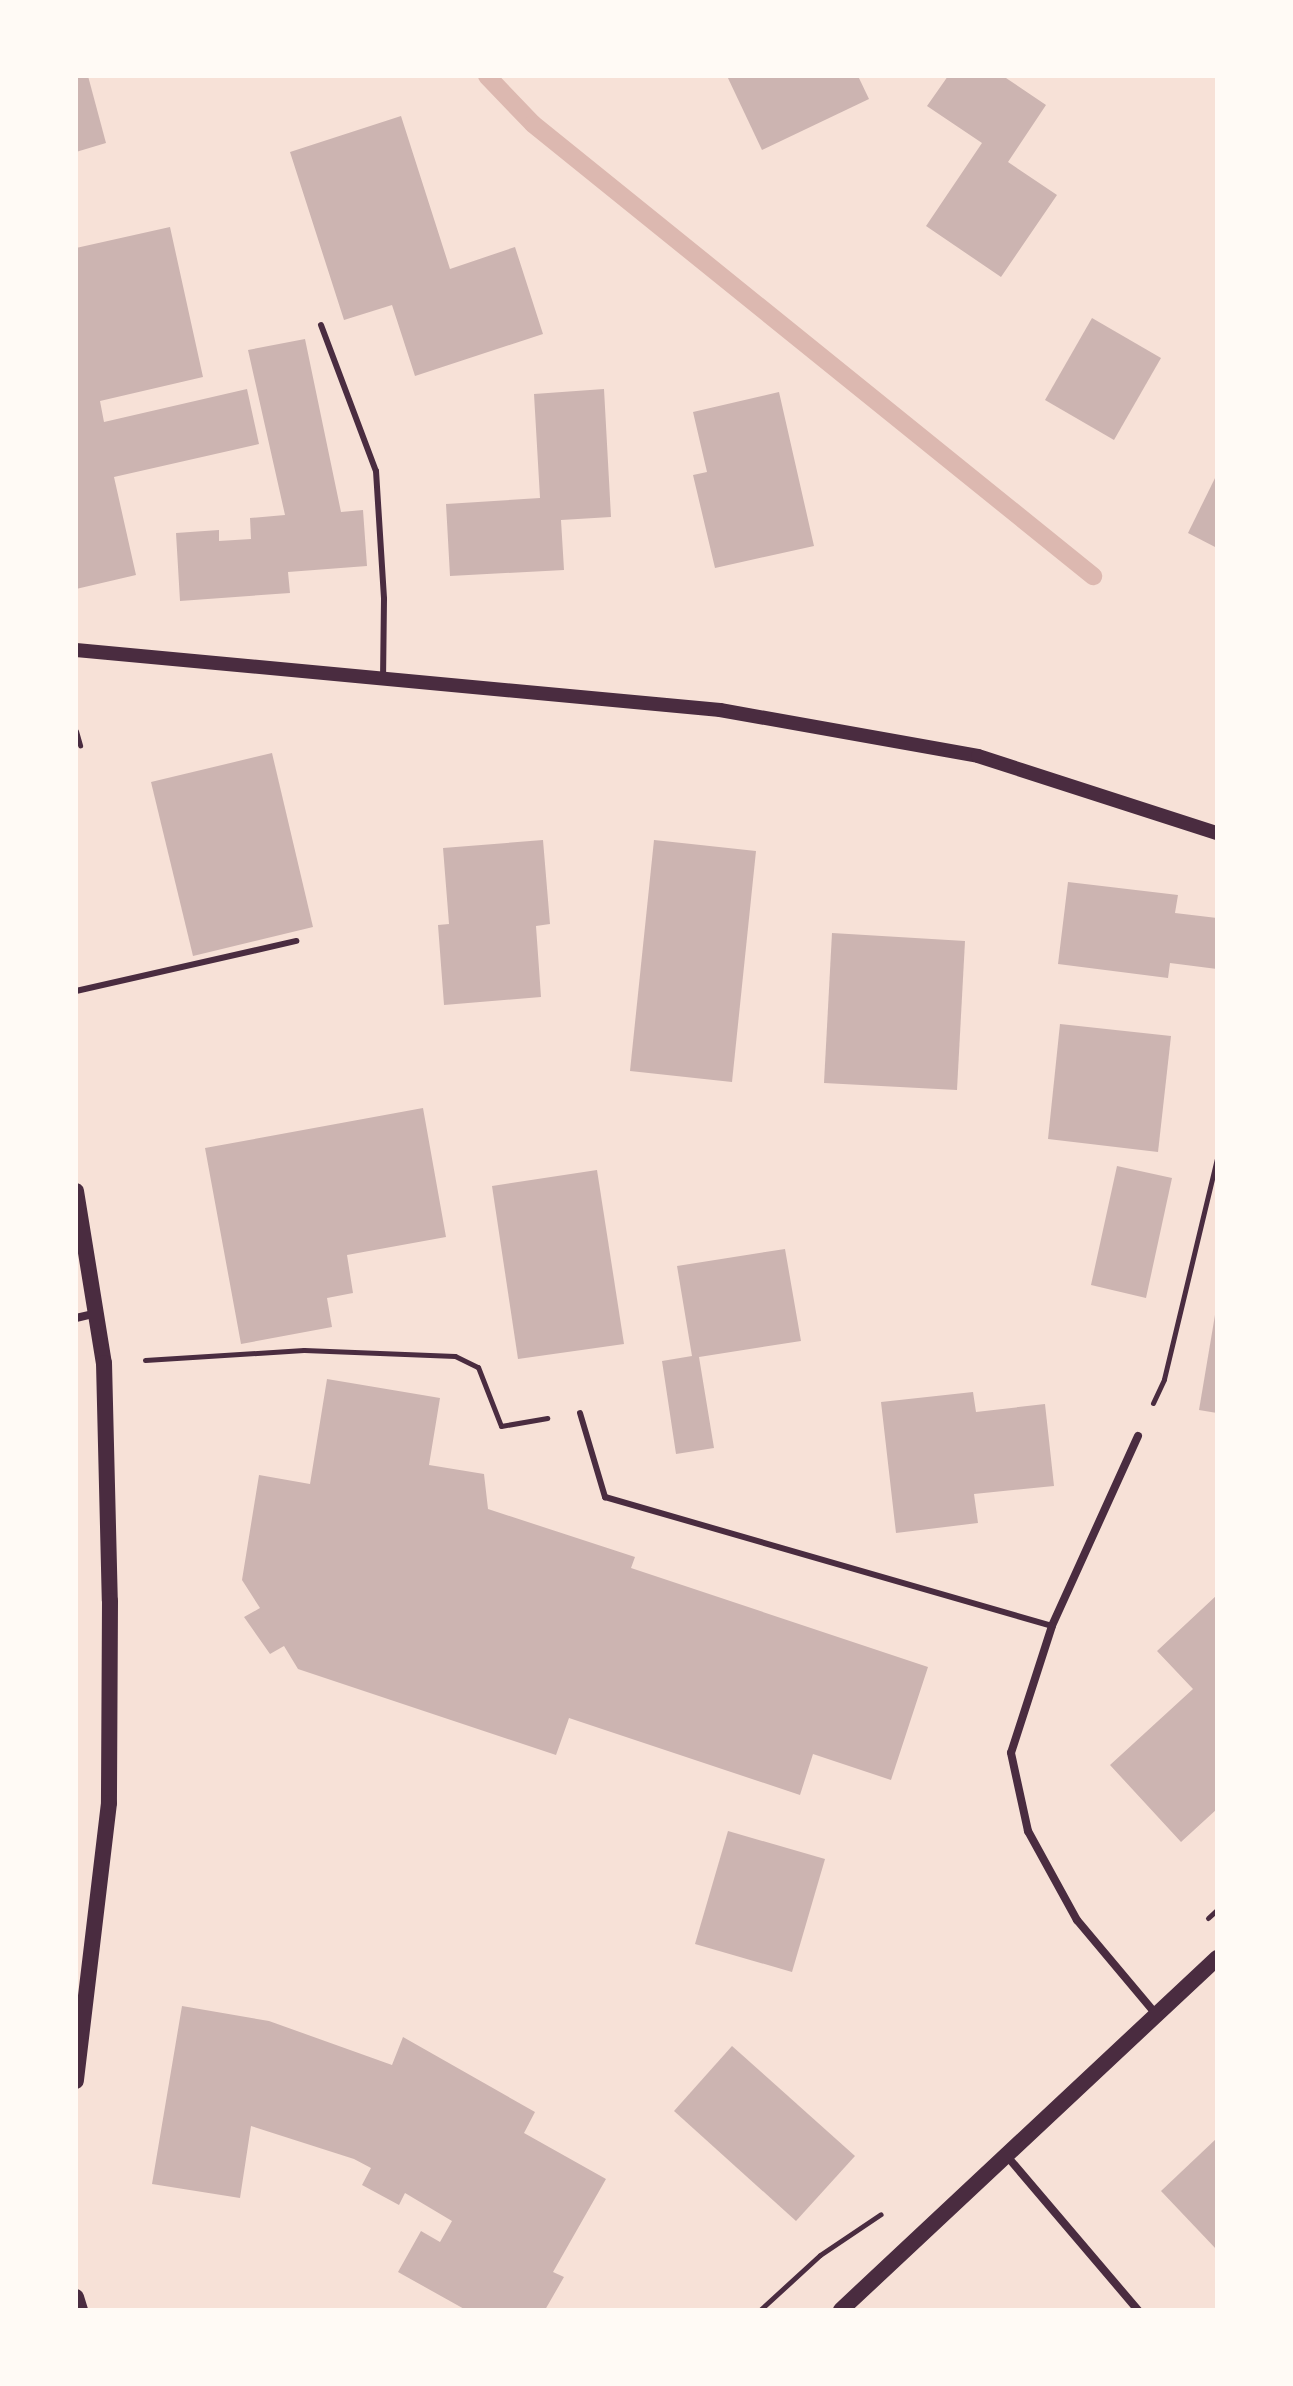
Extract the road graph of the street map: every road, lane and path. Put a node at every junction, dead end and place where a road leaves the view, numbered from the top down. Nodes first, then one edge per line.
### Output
1 (321, 325) dead end
2 (76, 650) edge
3 (383, 676) junction
4 (76, 731) edge
5 (80, 745) dead end
6 (1217, 833) edge
7 (296, 941) dead end
8 (76, 991) edge
9 (1217, 1159) edge
10 (76, 1191) edge
11 (94, 1314) junction
12 (76, 1318) edge
13 (104, 1363) junction
14 (580, 1413) joint
15 (1138, 1436) joint
16 (1052, 1626) junction
17 (1217, 1958) edge
18 (1156, 2014) junction
19 (76, 2081) edge
20 (1005, 2155) junction
21 (76, 2297) edge
22 (80, 2310) edge
23 (841, 2310) edge
24 (1138, 2310) edge

1 - 3 lane
2 - 3 street
3 - 6 street
4 - 5 path
7 - 8 lane
9 - 15 path
10 - 11 main road
11 - 12 street
11 - 13 main road
13 - 14 path
13 - 19 main road
14 - 16 lane
15 - 16 street
16 - 18 street
17 - 18 main road
18 - 20 main road
20 - 23 main road
20 - 24 street
21 - 22 main road

